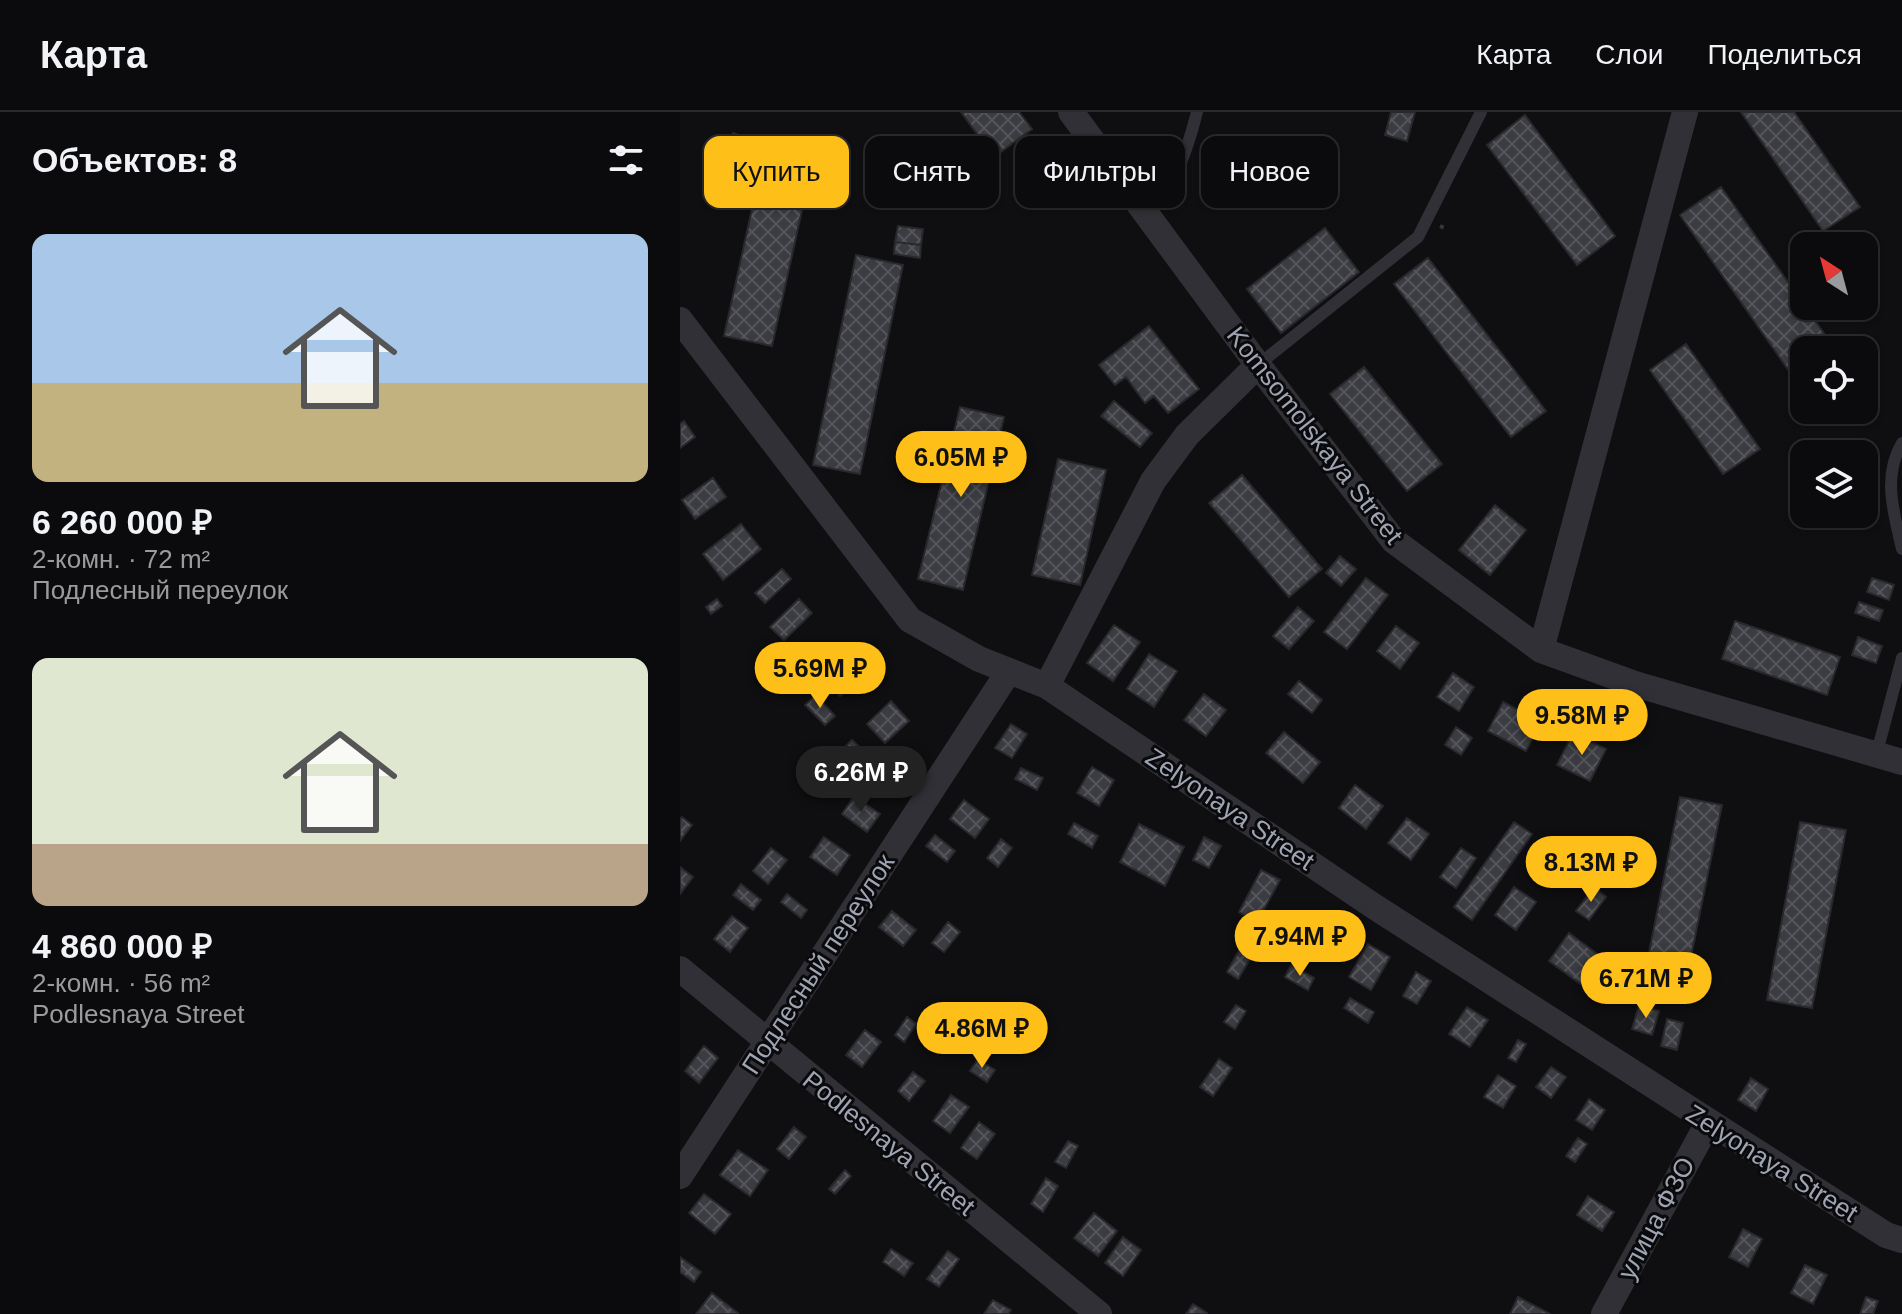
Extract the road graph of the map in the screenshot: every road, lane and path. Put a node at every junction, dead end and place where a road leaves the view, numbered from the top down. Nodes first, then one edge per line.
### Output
1 (1071, 112) edge
2 (1197, 112) edge
3 (1481, 112) edge
4 (1685, 112) edge
5 (1145, 213) junction
6 (680, 320) edge
7 (1258, 365) junction
8 (1902, 443) edge
9 (1902, 549) edge
10 (1541, 650) junction
11 (1902, 658) edge
12 (1009, 671) junction
13 (1047, 686) junction
14 (1876, 756) junction
15 (1902, 762) edge
16 (680, 969) edge
17 (766, 1043) junction
18 (1708, 1123) junction
19 (680, 1176) edge
20 (1902, 1240) edge
21 (1099, 1314) edge
22 (1604, 1314) edge

1 - 5 street, Komsomolskaya Street
2 - 5 lane
3 - 7 lane
4 - 10 street
5 - 7 street, Komsomolskaya Street
6 - 12 street, Zelyonaya Street
7 - 10 street, Komsomolskaya Street
7 - 13 street
8 - 9 lane
10 - 14 street, Komsomolskaya Street
11 - 14 lane
12 - 13 street, Zelyonaya Street
12 - 17 street, Подлесный переулок
13 - 18 street, Zelyonaya Street
14 - 15 street, Komsomolskaya Street
16 - 17 street, Podlesnaya Street
17 - 19 street, Подлесный переулок
17 - 21 street, Podlesnaya Street
18 - 20 street, Zelyonaya Street
18 - 22 street, улица ФЗО

